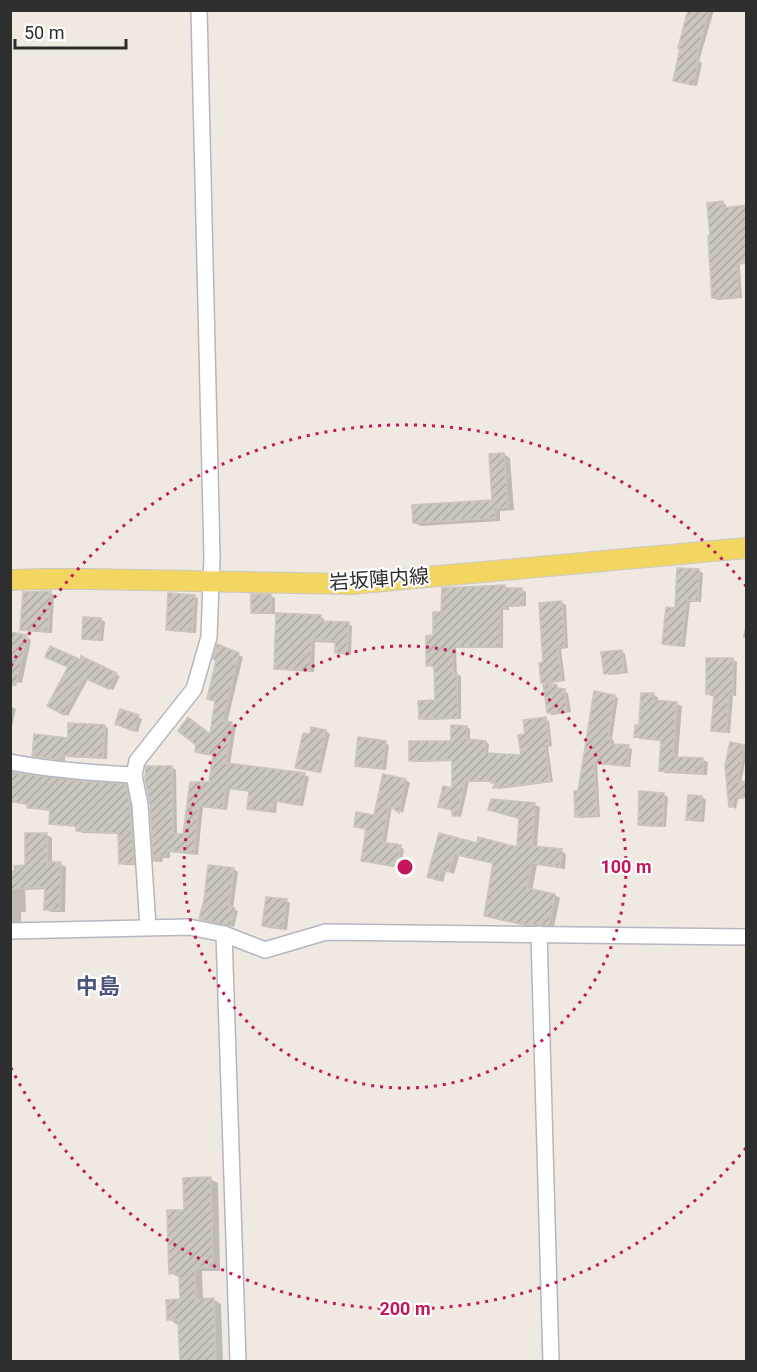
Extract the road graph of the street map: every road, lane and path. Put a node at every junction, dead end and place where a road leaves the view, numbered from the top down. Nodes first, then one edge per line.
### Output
1 (199, 10) edge
2 (747, 548) edge
3 (10, 580) edge
4 (210, 582) junction
5 (10, 762) edge
6 (134, 775) junction
7 (148, 927) junction
8 (10, 931) edge
9 (224, 934) junction
10 (539, 934) junction
11 (747, 937) edge
12 (238, 1362) edge
13 (551, 1362) edge

1 - 4 street
2 - 4 main road, 岩坂陣内線
3 - 4 main road, 岩坂陣内線
4 - 6 street
5 - 6 street
6 - 7 street
7 - 8 street
7 - 9 street
9 - 10 street
9 - 12 street
10 - 11 street
10 - 13 street

